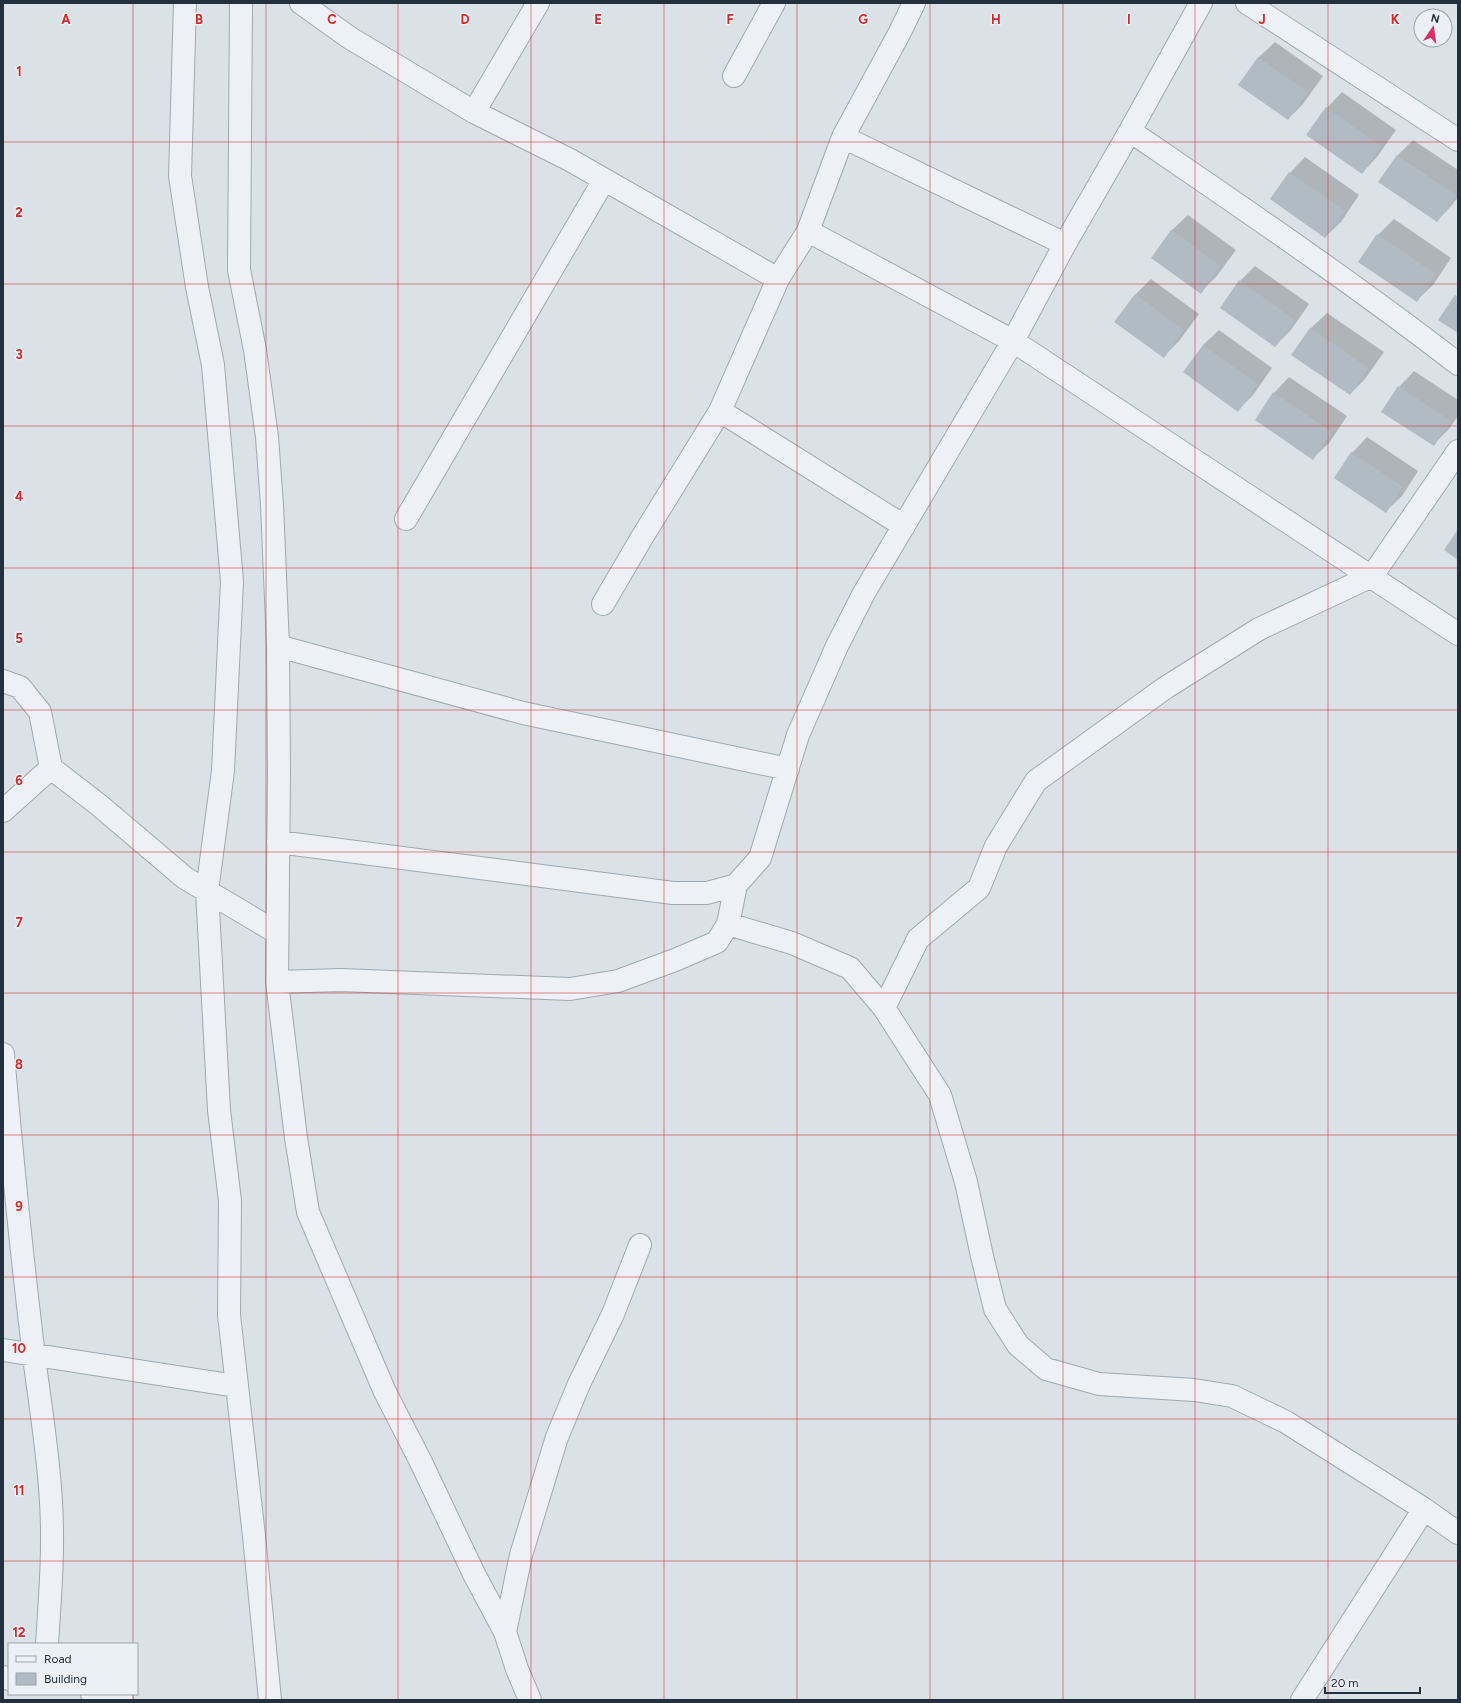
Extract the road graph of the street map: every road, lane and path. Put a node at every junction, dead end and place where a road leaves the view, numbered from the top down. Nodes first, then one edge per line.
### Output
1 (185, 3) edge
2 (241, 3) edge
3 (301, 3) edge
4 (538, 3) edge
5 (774, 3) edge
6 (914, 3) edge
7 (1201, 3) edge
8 (1247, 3) edge
9 (734, 76) dead end
10 (474, 112) junction
11 (1130, 131) junction
12 (843, 137) junction
13 (1458, 140) edge
14 (604, 180) junction
15 (808, 231) junction
16 (1065, 244) junction
17 (778, 280) junction
18 (1014, 341) junction
19 (1458, 364) edge
20 (720, 411) junction
21 (1458, 451) edge
22 (406, 519) dead end
23 (904, 526) junction
24 (1372, 576) junction
25 (603, 604) dead end
26 (1458, 634) edge
27 (278, 646) junction
28 (3, 681) edge
29 (51, 768) junction
30 (788, 769) junction
31 (3, 811) edge
32 (3, 814) edge
33 (278, 842) junction
34 (736, 885) junction
35 (207, 891) junction
36 (728, 924) junction
37 (276, 932) junction
38 (277, 982) junction
39 (884, 1008) junction
40 (3, 1054) edge
41 (10, 1208) edge
42 (640, 1245) dead end
43 (3, 1350) edge
44 (33, 1356) junction
45 (236, 1386) junction
46 (1424, 1509) junction
47 (1458, 1533) edge
48 (505, 1632) junction
49 (47, 1643) edge
50 (97, 1695) edge
51 (122, 1700) edge
52 (270, 1700) edge
53 (530, 1700) edge
54 (1302, 1700) edge

1 - 35 street
2 - 27 street
3 - 10 street
4 - 10 street
5 - 9 street
6 - 12 street
7 - 11 street
8 - 13 street
10 - 14 street
11 - 16 street
11 - 19 street
12 - 15 street
12 - 16 street
14 - 17 street
14 - 22 street
15 - 17 street
15 - 18 street
16 - 18 street
17 - 20 street
18 - 23 street
18 - 24 street
20 - 23 street
20 - 25 street
21 - 24 street
23 - 30 street
24 - 26 street
24 - 39 street
27 - 30 street
27 - 33 street
28 - 29 street
29 - 31 street
29 - 35 street
30 - 34 street
31 - 32 street
33 - 34 street
33 - 37 street
34 - 36 street
35 - 37 street
35 - 45 street
36 - 38 street
36 - 39 street
37 - 38 street
38 - 48 street
39 - 46 street
40 - 41 street
41 - 44 street
42 - 48 street
43 - 44 street
44 - 45 street
44 - 49 street
45 - 52 street
46 - 47 street
46 - 54 street
48 - 53 street
50 - 51 street

